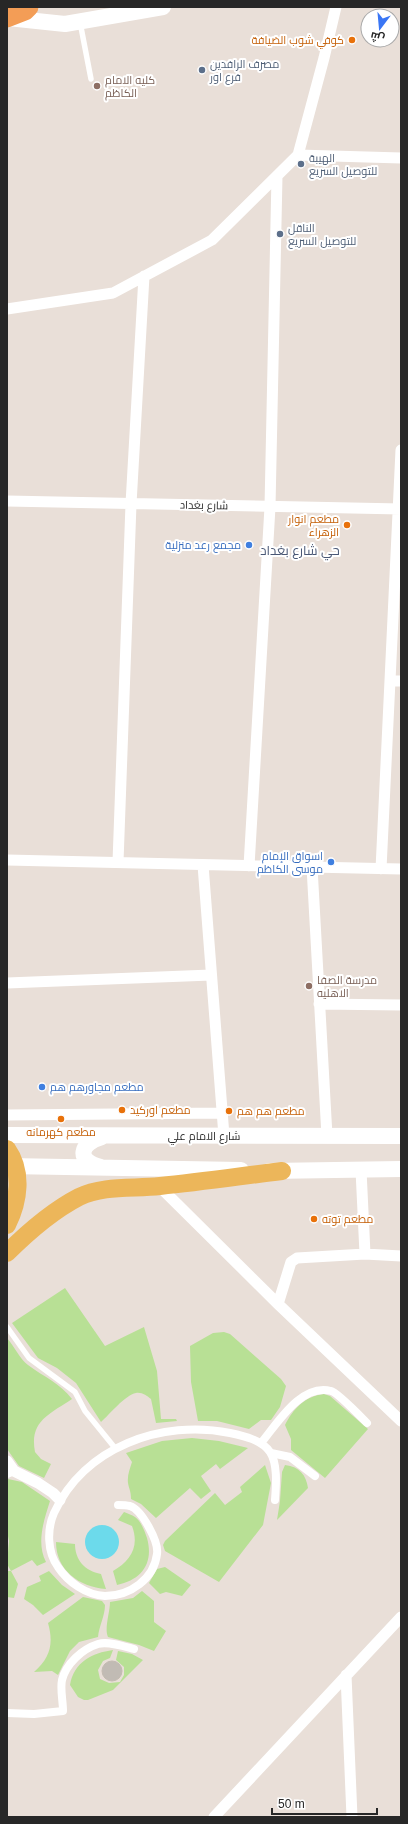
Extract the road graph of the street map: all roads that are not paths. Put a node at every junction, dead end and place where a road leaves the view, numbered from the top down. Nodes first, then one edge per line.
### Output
1 (29, 7) edge
2 (163, 7) edge
3 (336, 7) edge
4 (8, 18) edge
5 (80, 22) junction
6 (92, 79) dead end
7 (298, 155) junction
8 (401, 158) edge
9 (277, 176) junction
10 (144, 276) junction
11 (7, 310) edge
12 (401, 450) edge
13 (7, 501) edge
14 (131, 504) junction
15 (270, 507) junction
16 (400, 509) edge
17 (396, 681) edge
18 (7, 860) edge
19 (118, 862) junction
20 (203, 865) junction
21 (249, 866) junction
22 (312, 867) junction
23 (381, 869) junction
24 (401, 869) edge
25 (211, 975) junction
26 (7, 983) edge
27 (319, 1004) junction
28 (401, 1004) edge
29 (223, 1113) junction
30 (7, 1115) edge
31 (7, 1135) edge
32 (106, 1136) junction
33 (224, 1136) junction
34 (327, 1136) junction
35 (401, 1136) edge
36 (7, 1149) edge
37 (12, 1166) edge
38 (104, 1168) junction
39 (401, 1169) edge
40 (361, 1170) junction
41 (282, 1171) junction
42 (159, 1186) junction
43 (7, 1225) edge
44 (7, 1253) edge
45 (365, 1254) junction
46 (401, 1256) edge
47 (278, 1304) junction
48 (7, 1327) edge
49 (397, 1414) edge
50 (401, 1421) edge
51 (367, 1423) dead end
52 (261, 1443) junction
53 (116, 1448) junction
54 (271, 1453) junction
55 (7, 1461) edge
56 (11, 1473) edge
57 (314, 1476) dead end
58 (60, 1500) junction
59 (276, 1500) dead end
60 (118, 1505) dead end
61 (401, 1617) edge
62 (134, 1649) dead end
63 (346, 1675) junction
64 (7, 1714) edge
65 (214, 1817) edge
66 (352, 1817) edge

1 - 4 highway
2 - 5 main road
3 - 7 street
4 - 5 main road
5 - 6 lane
7 - 8 street
7 - 9 street
9 - 10 street
9 - 15 street
10 - 11 street
10 - 14 street
12 - 16 street
13 - 14 street, شارع بغداد
14 - 15 street, شارع بغداد
14 - 19 street
15 - 16 street, شارع بغداد
15 - 21 street
16 - 17 street
17 - 23 street
18 - 19 street
19 - 20 street
20 - 21 street
20 - 25 street
21 - 22 street
22 - 23 street
22 - 27 street
23 - 24 street
25 - 26 street
25 - 29 street
27 - 28 street
27 - 34 street
29 - 30 street
29 - 33 street
31 - 32 main road, شارع الامام علي
32 - 33 main road, شارع الامام علي
32 - 38 main road
33 - 34 main road, شارع الامام علي
34 - 35 main road, شارع الامام علي
36 - 37 main road
37 - 38 main road
37 - 43 main road
38 - 41 main road
39 - 40 main road
40 - 41 main road
40 - 45 street
41 - 42 main road
42 - 44 main road
42 - 47 street
45 - 46 street
45 - 47 street
47 - 49 street
48 - 53 lane
49 - 50 street
51 - 52 street
52 - 53 street
52 - 54 street
53 - 58 street
54 - 57 street
54 - 59 street
55 - 56 street
56 - 58 street
58 - 60 street
61 - 63 street
62 - 64 street
63 - 65 street
63 - 66 street

